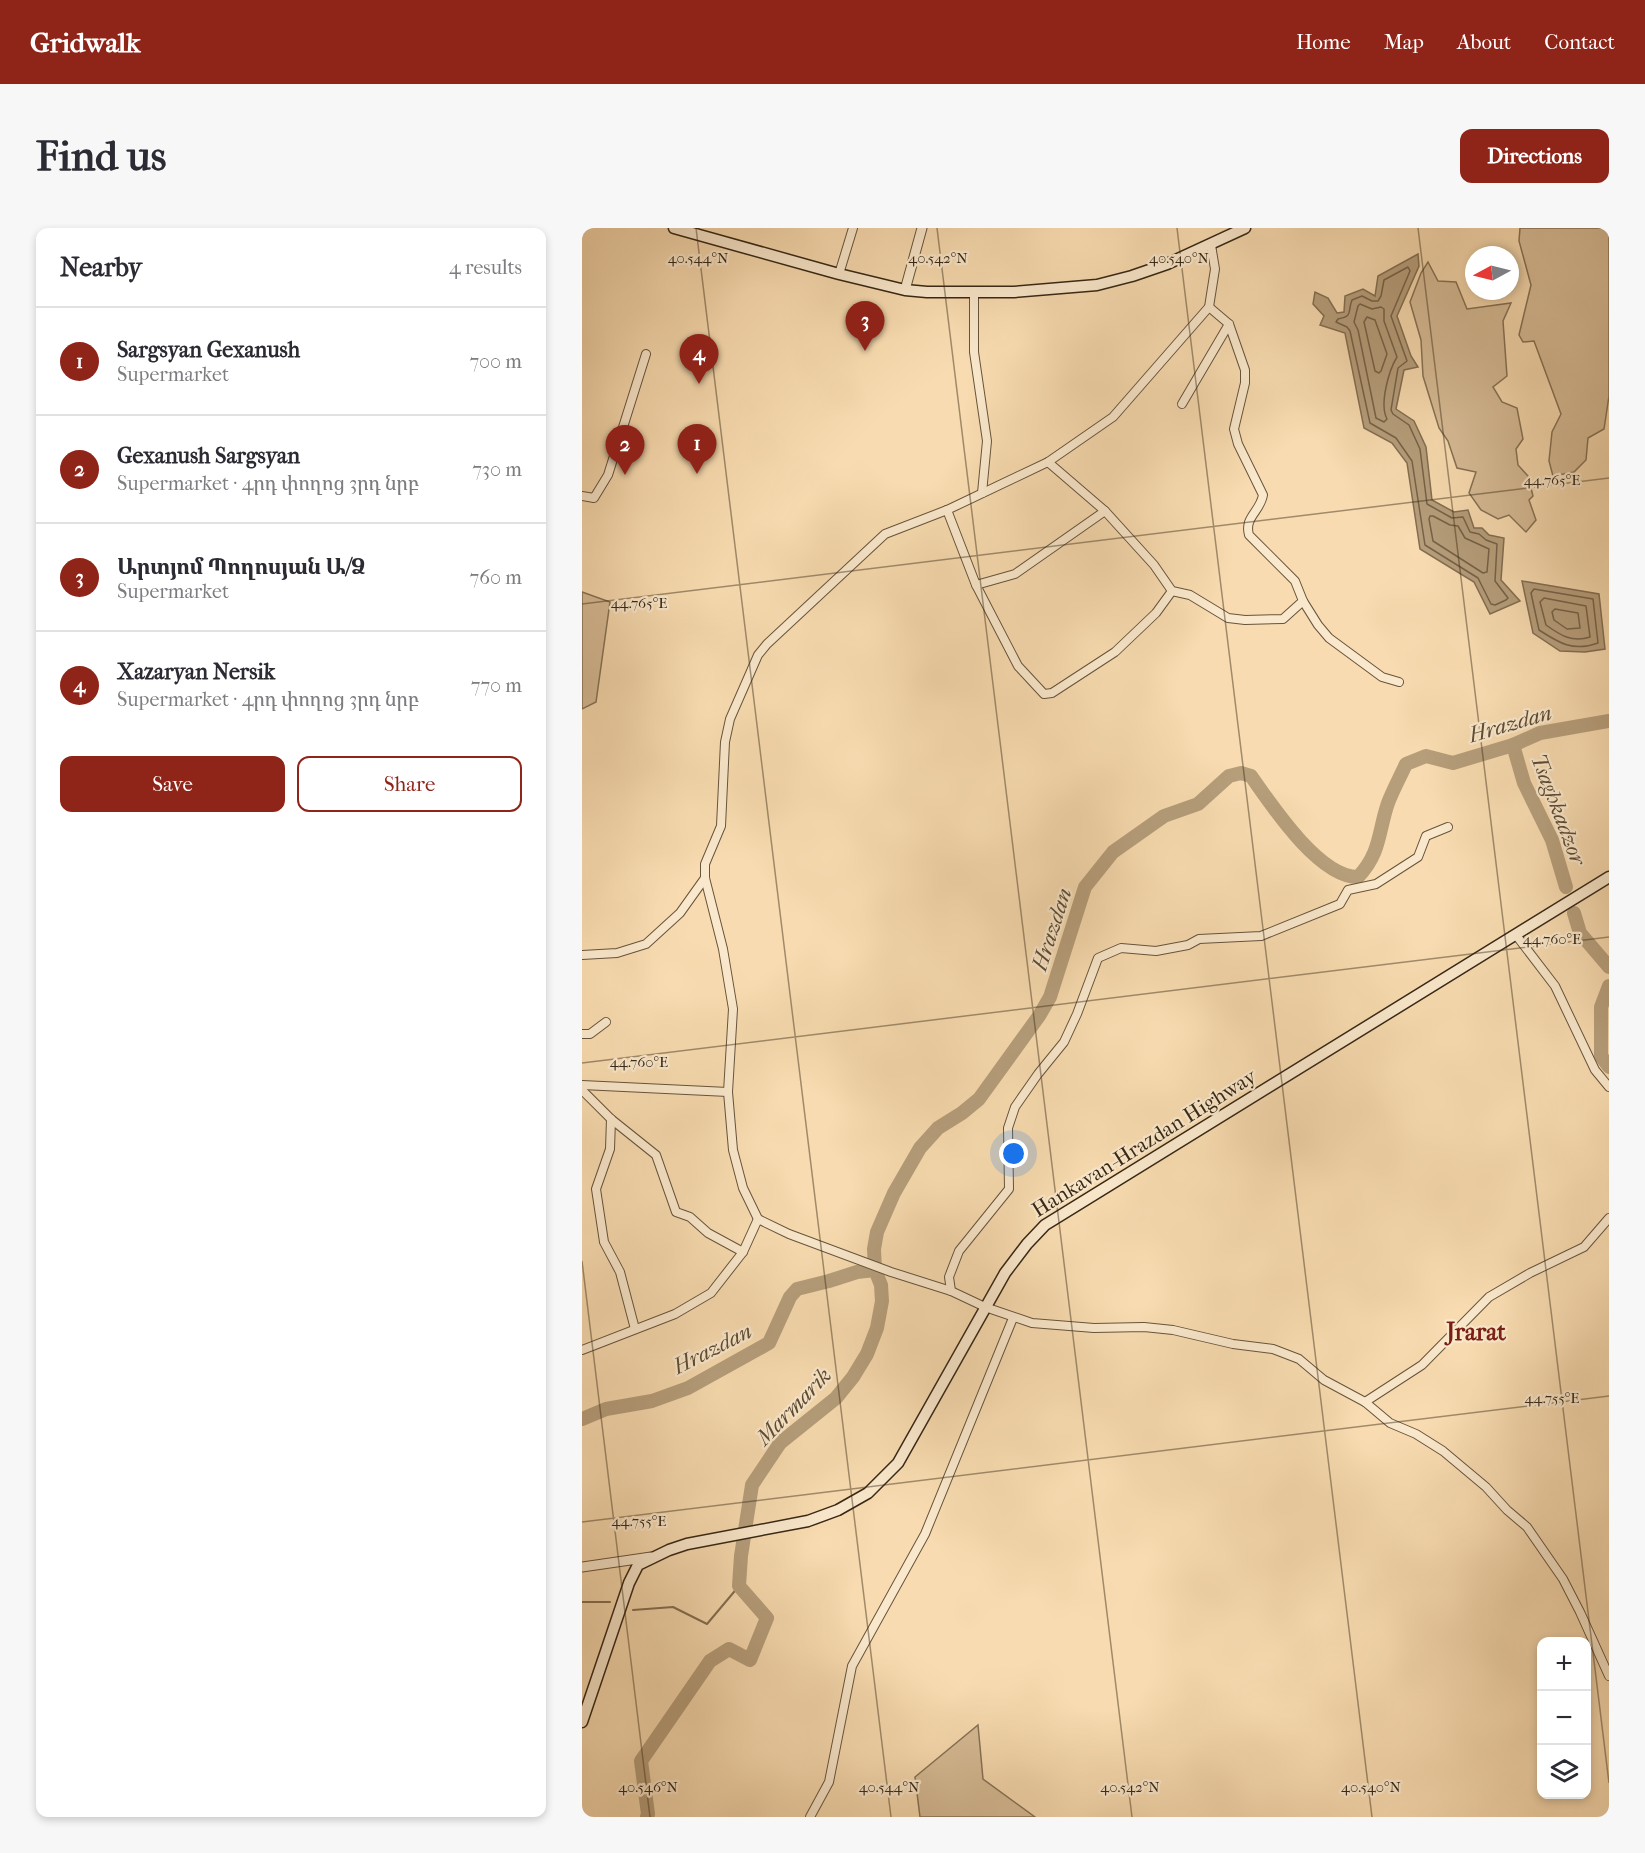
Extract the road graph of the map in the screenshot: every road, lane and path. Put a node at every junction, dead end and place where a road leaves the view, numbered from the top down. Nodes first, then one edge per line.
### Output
1 (674, 228) edge
2 (853, 228) edge
3 (922, 228) edge
4 (1245, 228) edge
5 (1211, 245) junction
6 (839, 274) junction
7 (905, 290) junction
8 (974, 292) junction
9 (1209, 307) junction
10 (1229, 324) junction
11 (646, 354) dead end
12 (1182, 404) dead end
13 (1048, 462) junction
14 (982, 493) junction
15 (582, 496) edge
16 (947, 510) junction
17 (1105, 511) junction
18 (976, 585) junction
19 (1172, 591) junction
20 (1304, 601) junction
21 (1399, 682) dead end
22 (1448, 827) dead end
23 (1609, 877) edge
24 (705, 878) junction
25 (1516, 935) junction
26 (582, 955) edge
27 (606, 1022) dead end
28 (582, 1034) edge
29 (582, 1084) edge
30 (1609, 1087) edge
31 (582, 1090) edge
32 (728, 1092) junction
33 (611, 1119) junction
34 (1609, 1218) edge
35 (758, 1219) junction
36 (743, 1252) junction
37 (951, 1291) junction
38 (985, 1307) junction
39 (1013, 1318) junction
40 (635, 1329) junction
41 (582, 1350) edge
42 (1365, 1402) junction
43 (654, 1557) junction
44 (582, 1567) edge
45 (1609, 1676) edge
46 (582, 1722) edge
47 (810, 1817) edge

1 - 6 main road
2 - 6 street
3 - 7 street
4 - 5 main road
5 - 8 main road
5 - 9 street
6 - 7 main road
7 - 8 main road
8 - 14 street
9 - 10 street
9 - 13 street
10 - 12 street
10 - 20 street
11 - 15 street
13 - 14 street
13 - 17 street
14 - 16 street
16 - 18 street
16 - 24 street
17 - 18 street
17 - 19 street
18 - 19 street
19 - 20 street
20 - 21 street
22 - 37 street
23 - 25 main road, Hankavan-Hrazdan Highway
24 - 26 street
24 - 32 street
25 - 30 street
25 - 38 main road, Hankavan-Hrazdan Highway
27 - 28 street
29 - 32 street
31 - 33 street
32 - 35 street
33 - 36 street
33 - 40 street
34 - 42 street
35 - 36 street
35 - 37 street
36 - 40 street
37 - 38 street
38 - 39 street
38 - 43 main road, Hankavan-Hrazdan Highway
39 - 42 street
39 - 47 street
40 - 41 street
42 - 45 street
43 - 44 street
43 - 46 main road, Hankavan-Hrazdan Highway

